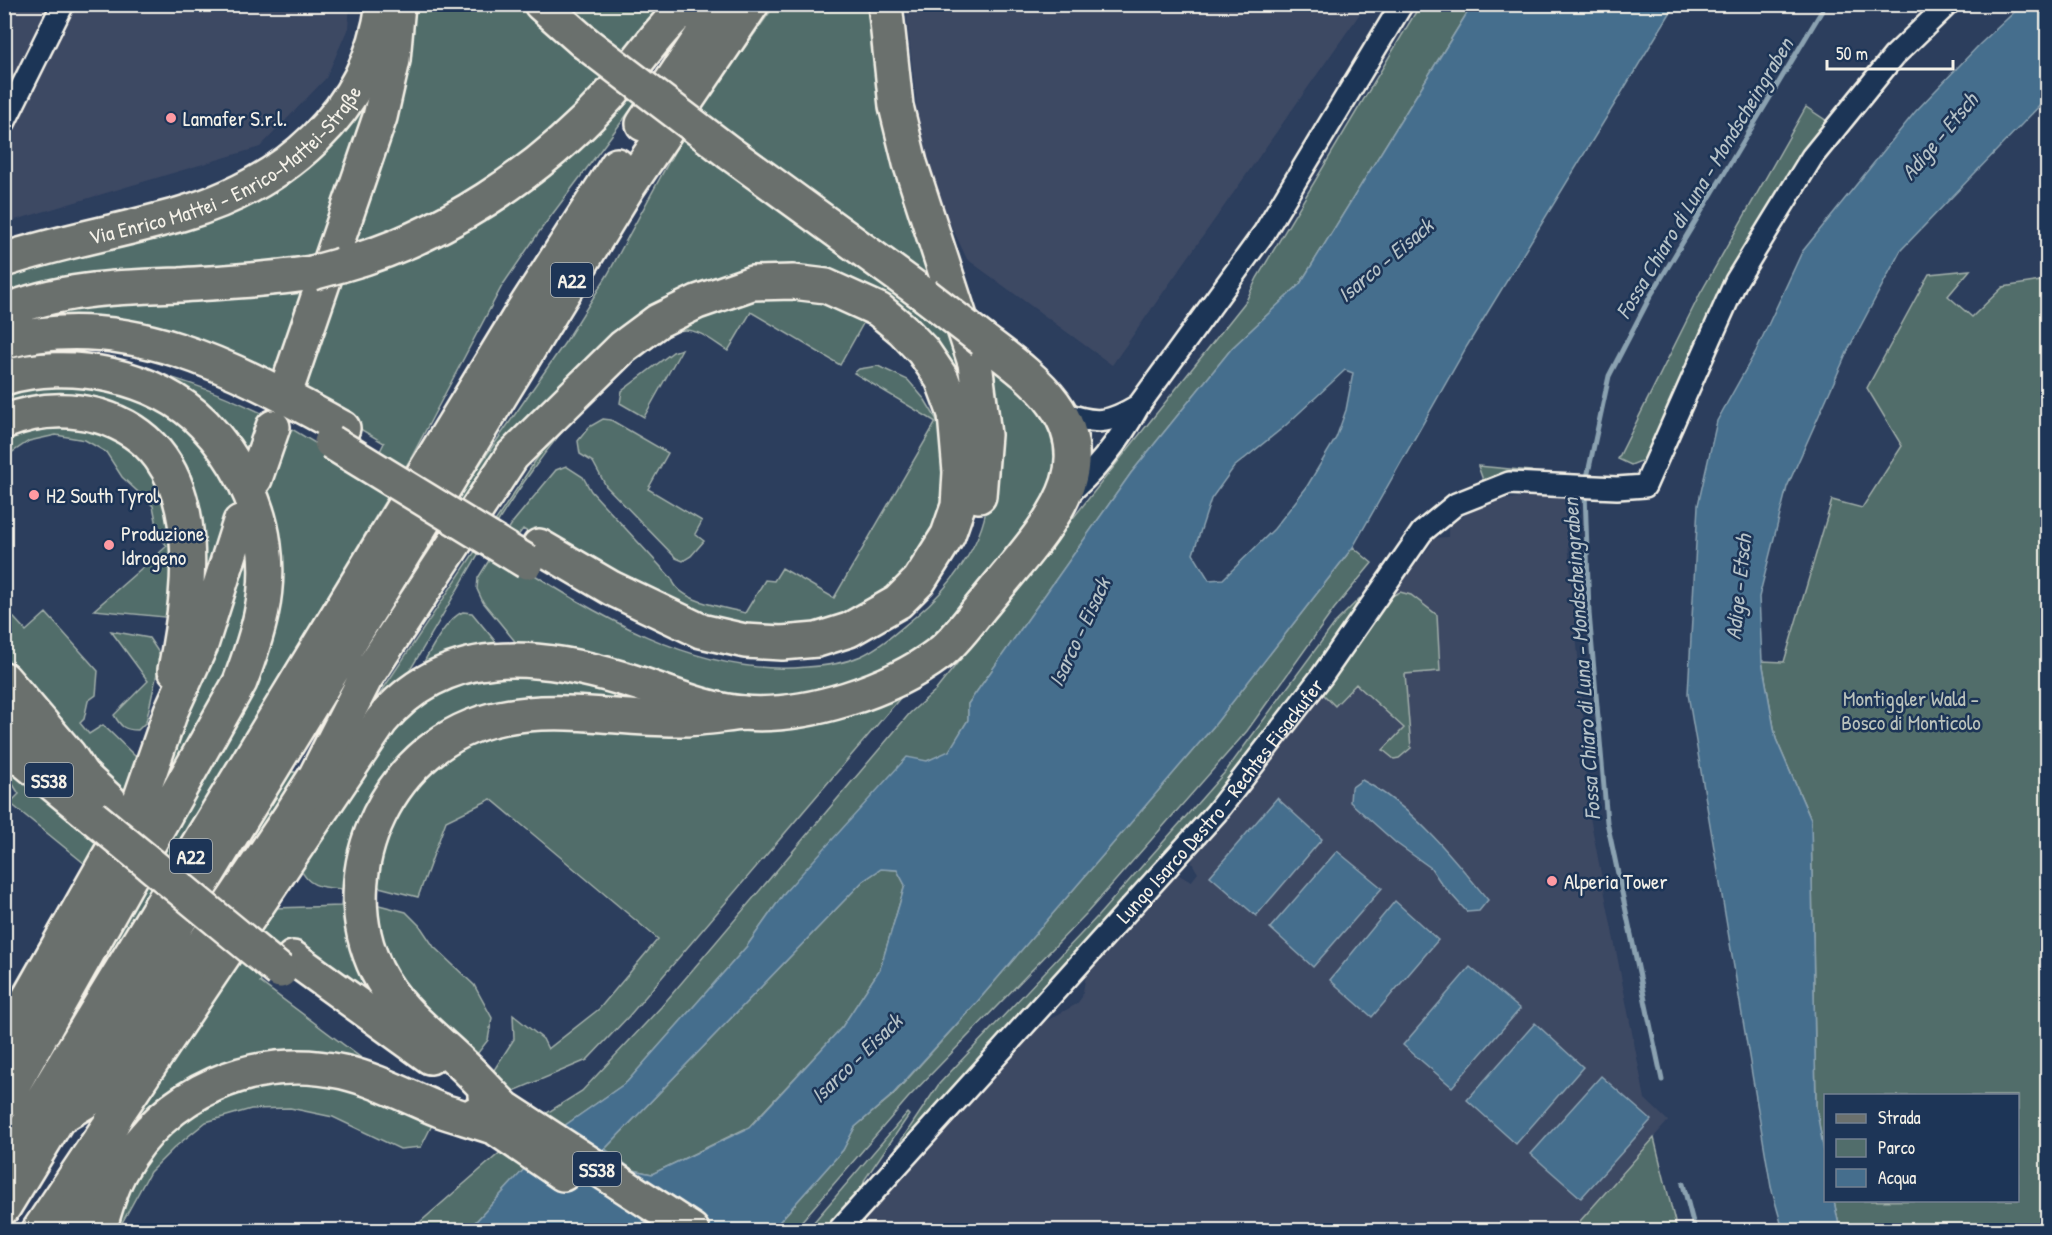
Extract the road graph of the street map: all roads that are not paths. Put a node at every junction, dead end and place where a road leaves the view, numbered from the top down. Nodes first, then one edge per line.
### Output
1 (63, 4) edge
2 (383, 4) edge
3 (398, 4) edge
4 (541, 4) edge
5 (689, 4) edge
6 (723, 4) edge
7 (752, 4) edge
8 (885, 4) edge
9 (1402, 4) edge
10 (1948, 4) edge
11 (4, 123) edge
12 (4, 260) edge
13 (4, 312) edge
14 (4, 342) edge
15 (4, 360) edge
16 (4, 378) edge
17 (289, 382) dead end
18 (1139, 405) junction
19 (1061, 412) junction
20 (4, 422) edge
21 (273, 427) dead end
22 (338, 435) junction
23 (255, 479) dead end
24 (1064, 497) junction
25 (240, 522) dead end
26 (533, 554) junction
27 (4, 679) edge
28 (171, 711) junction
29 (743, 713) junction
30 (4, 716) edge
31 (4, 744) edge
32 (82, 775) junction
33 (101, 809) junction
34 (4, 1042) edge
35 (451, 1085) junction
36 (4, 1101) edge
37 (116, 1116) junction
38 (60, 1117) junction
39 (498, 1117) junction
40 (4, 1163) edge
41 (4, 1207) edge
42 (39, 1230) edge
43 (71, 1230) edge
44 (99, 1230) edge
45 (650, 1230) edge
46 (692, 1230) edge
47 (838, 1230) edge

1 - 11 street
2 - 12 main road, Via Enrico Mattei - Enrico-Mattei-Straße
3 - 17 main road
4 - 19 main road, bridge
5 - 13 main road
6 - 40 main road, A22
7 - 38 main road, A22
8 - 26 main road
9 - 18 street
10 - 47 street, Lungo Isarco Destro - Rechtes Eisackufer
14 - 22 main road
15 - 22 main road
16 - 36 main road
18 - 19 street
18 - 24 street
19 - 24 main road
20 - 28 main road
21 - 23 main road
22 - 26 main road
24 - 29 main road
25 - 28 main road
26 - 38 main road
27 - 32 main road
28 - 34 main road
29 - 35 main road
29 - 37 main road
30 - 32 main road, SS38
31 - 33 main road, SS38
32 - 33 main road, SS38
33 - 35 main road, SS38, bridge
35 - 39 main road
35 - 39 main road
35 - 44 main road
37 - 42 main road
37 - 43 main road
38 - 41 main road, A22
39 - 45 main road, SS38
39 - 46 main road, SS38

